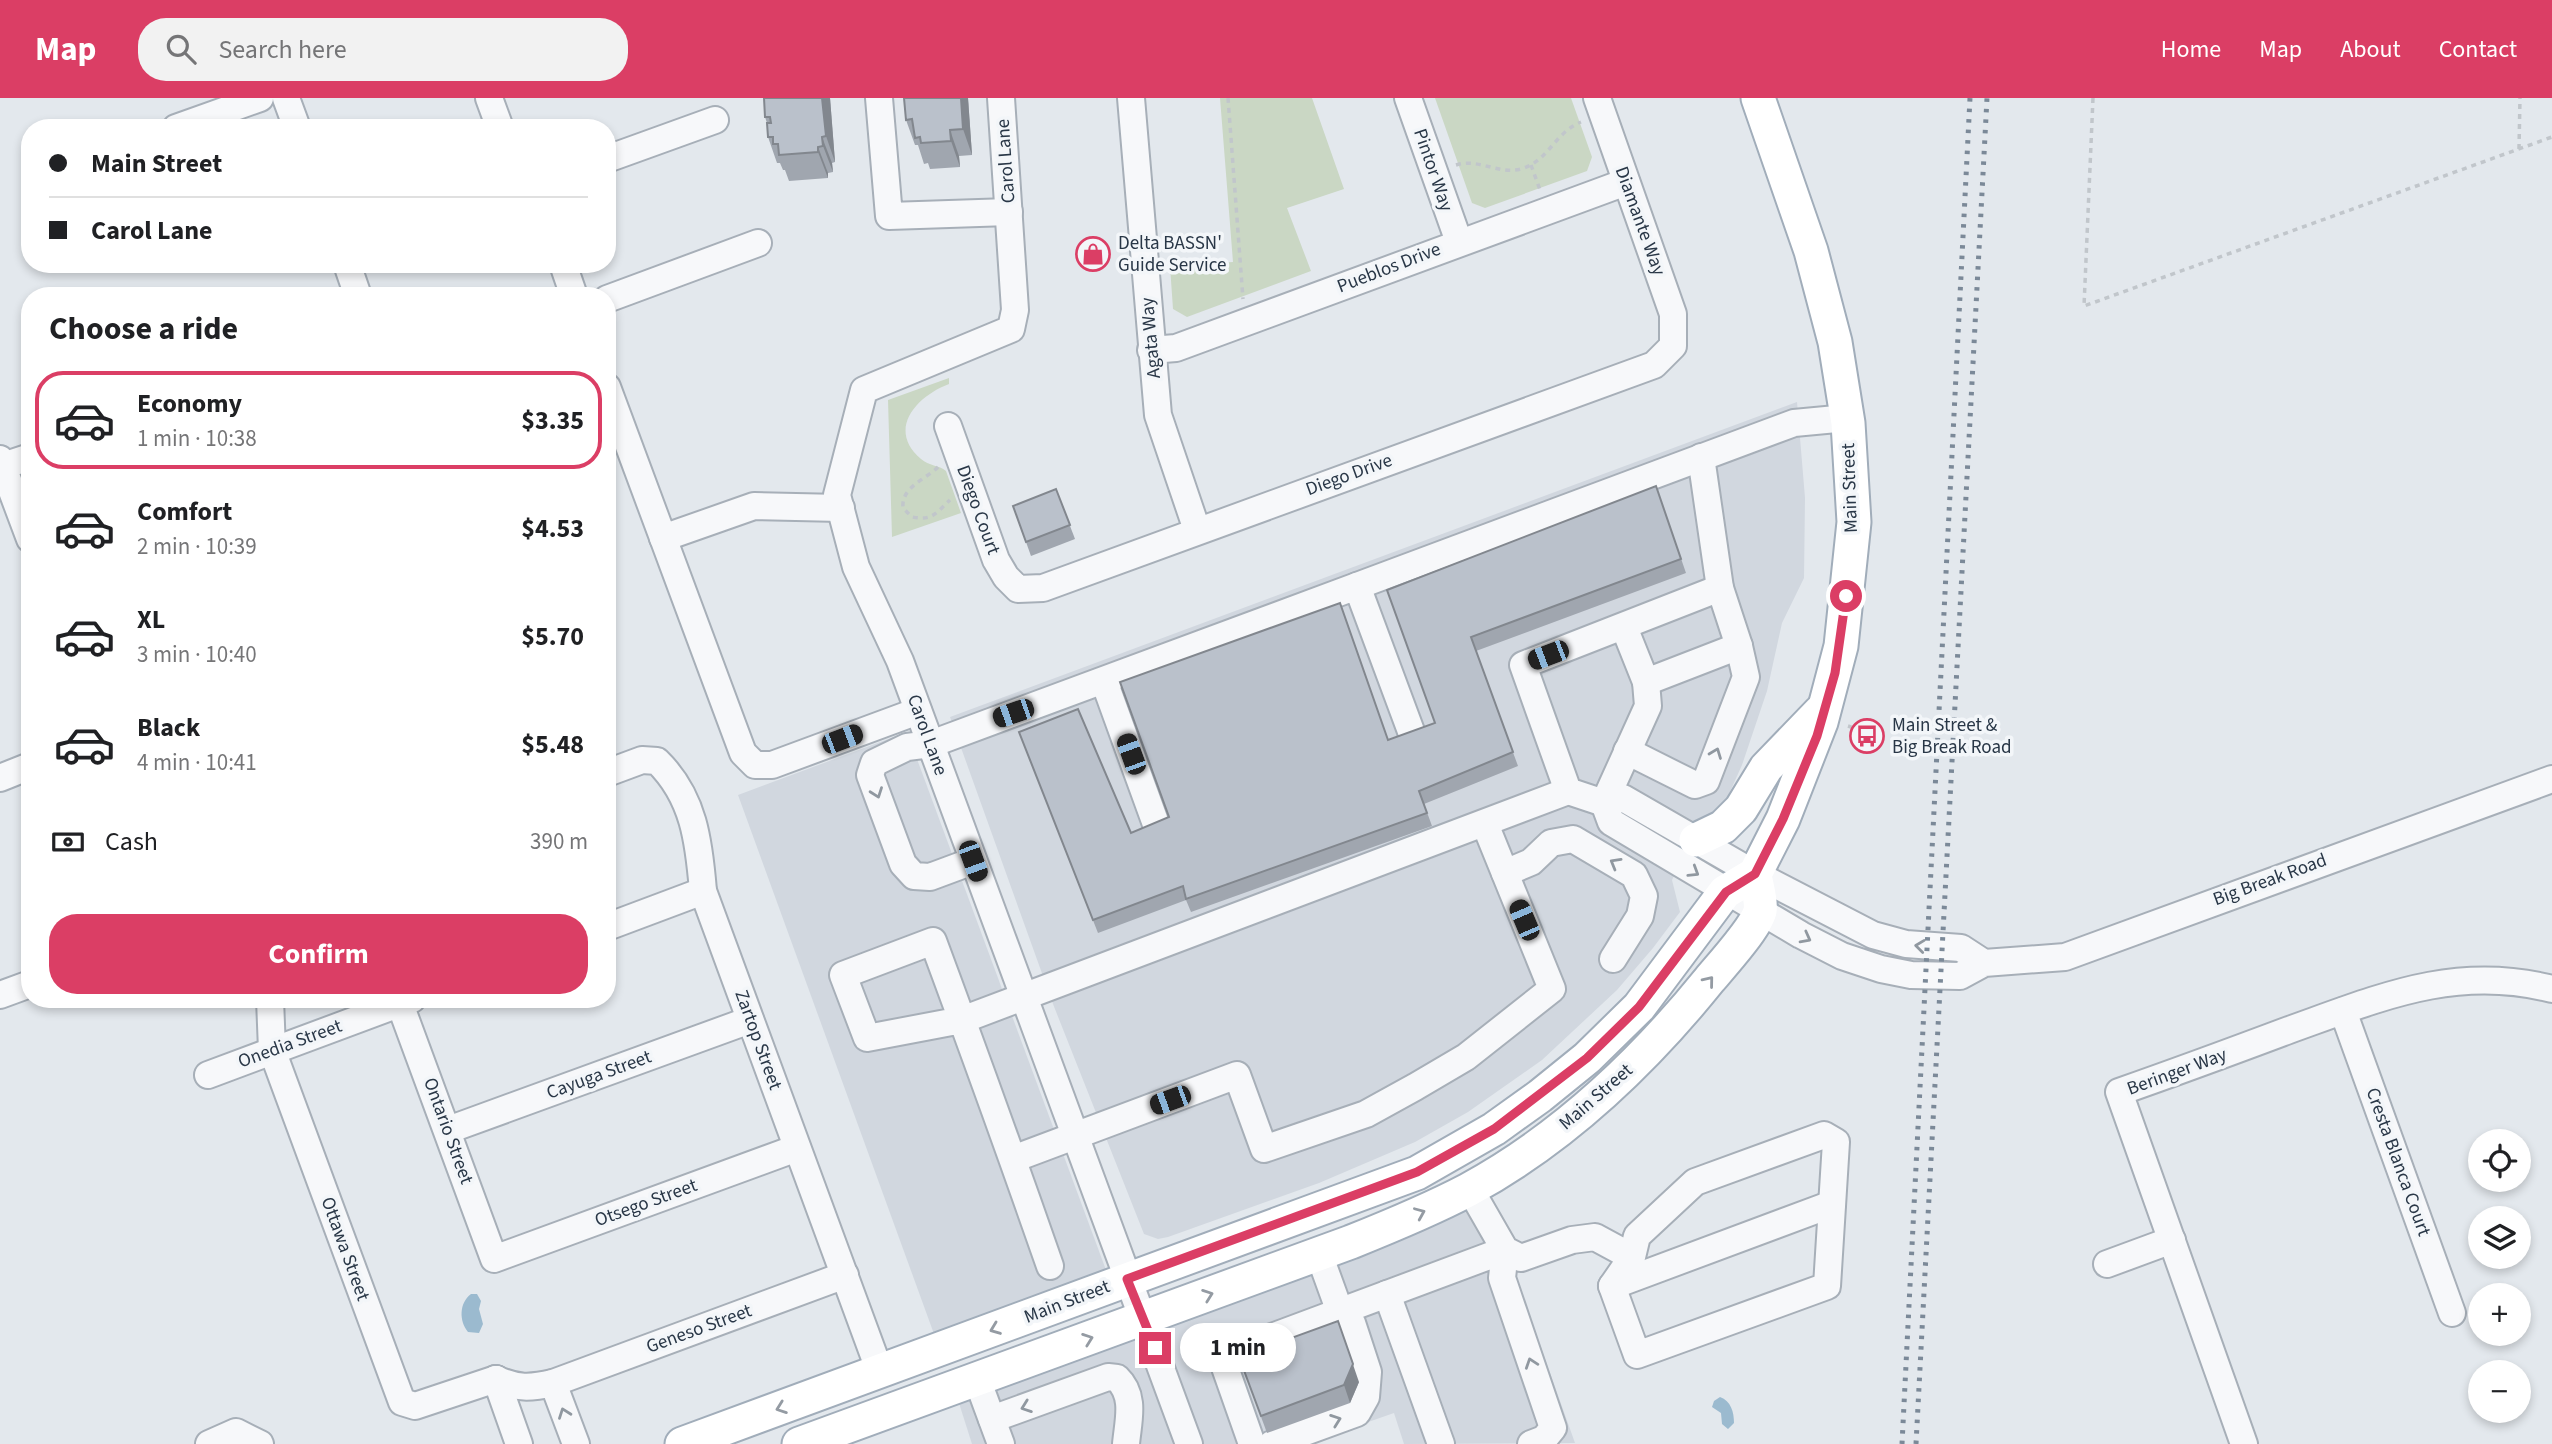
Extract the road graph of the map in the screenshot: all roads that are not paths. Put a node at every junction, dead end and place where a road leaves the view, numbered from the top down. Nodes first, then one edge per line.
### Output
1 (260, 98) edge
2 (286, 98) edge
3 (489, 98) edge
4 (879, 98) edge
5 (1001, 98) edge
6 (1131, 98) edge
7 (1408, 98) edge
8 (1597, 98) edge
9 (1758, 98) edge
10 (201, 119) edge
11 (294, 119) edge
12 (497, 119) edge
13 (715, 120) dead end
14 (616, 156) edge
15 (1626, 182) junction
16 (1009, 212) junction
17 (1459, 242) junction
18 (758, 243) dead end
19 (616, 296) edge
20 (1673, 346) joint
21 (1151, 351) junction
22 (616, 411) edge
23 (1847, 418) junction
24 (948, 426) dead end
25 (1701, 457) junction
26 (21, 459) edge
27 (1, 464) edge
28 (841, 508) junction
29 (21, 516) edge
30 (1197, 530) junction
31 (663, 538) junction
32 (1357, 586) junction
33 (1018, 589) joint
34 (1720, 589) junction
35 (1624, 627) junction
36 (1739, 646) junction
37 (1104, 681) junction
38 (1646, 682) junction
39 (1826, 705) junction
40 (918, 710) junction
41 (1412, 734) edge
42 (931, 744) junction
43 (1627, 751) junction
44 (21, 770) edge
45 (616, 770) edge
46 (0, 778) edge
47 (2552, 779) edge
48 (1568, 791) junction
49 (1604, 803) junction
50 (1485, 824) junction
51 (1157, 827) edge
52 (1696, 840) junction
53 (973, 861) junction
54 (1504, 873) junction
55 (1755, 874) junction
56 (703, 891) junction
57 (1726, 892) junction
58 (1760, 911) junction
59 (616, 924) edge
60 (1614, 959) dead end
61 (1984, 963) junction
62 (21, 987) edge
63 (2552, 989) edge
64 (0, 995) edge
65 (1023, 997) junction
66 (270, 1008) edge
67 (387, 1008) edge
68 (408, 1008) edge
69 (2343, 1011) junction
70 (750, 1020) junction
71 (962, 1020) junction
72 (272, 1050) junction
73 (208, 1075) dead end
74 (448, 1130) junction
75 (1075, 1136) junction
76 (797, 1147) junction
77 (1013, 1159) junction
78 (1470, 1189) junction
79 (1832, 1204) junction
80 (2172, 1240) junction
81 (1505, 1250) junction
82 (1319, 1254) junction
83 (1632, 1257) junction
84 (494, 1259) joint
85 (2107, 1264) dead end
86 (1050, 1266) dead end
87 (845, 1275) junction
88 (1127, 1279) junction
89 (1612, 1286) junction
90 (1387, 1294) junction
91 (1340, 1312) junction
92 (2452, 1313) dead end
93 (1144, 1319) junction
94 (880, 1372) junction
95 (496, 1379) junction
96 (977, 1380) junction
97 (553, 1383) junction
98 (997, 1432) edge
99 (209, 1444) edge
100 (260, 1444) edge
101 (519, 1444) edge
102 (576, 1444) edge
103 (682, 1444) edge
104 (799, 1444) edge
105 (1126, 1444) edge
106 (1189, 1444) edge
107 (1252, 1444) edge
108 (1272, 1444) edge
109 (1441, 1444) edge
110 (1531, 1444) edge
111 (2245, 1444) edge

1 - 10 street
2 - 11 street
3 - 12 street
4 - 16 street
5 - 16 street, Carol Lane
6 - 21 street, Agata Way
7 - 17 street, Pintor Way
8 - 15 street, Diamante Way
9 - 23 main road, Main Street
13 - 14 street
15 - 17 street, Pueblos Drive
15 - 20 street, Diamante Way
16 - 28 street, Carol Lane
17 - 21 street, Pueblos Drive
18 - 19 street
20 - 30 street, Diego Drive
21 - 30 street, Agata Way
22 - 31 street
23 - 25 street
23 - 39 main road, Main Street
24 - 33 street, Diego Court
25 - 32 street
25 - 34 street
26 - 27 street
27 - 29 street
28 - 31 street
28 - 40 street, Carol Lane
30 - 33 street, Diego Drive
31 - 40 street
32 - 37 street
32 - 41 street
34 - 35 street
34 - 36 street
35 - 38 street
35 - 48 street
36 - 38 street
43 -> 36 street
37 - 42 street
37 - 51 street
38 - 43 street
39 - 52 main road
39 - 55 main road, Main Street
40 - 42 street, Carol Lane
42 - 53 street, Carol Lane
42 -> 53 street
43 - 49 street
44 - 46 street
45 - 56 street, Zartop Street
47 - 61 street, Big Break Road
48 - 49 street
48 - 50 street
49 - 52 street
49 -> 57 street, Big Break Road
50 - 54 street
50 - 65 street
52 - 55 street
53 - 65 street, Carol Lane
60 -> 54 street
54 - 75 street
55 - 57 main road, Main Street
55 - 58 main road
61 -> 55 street
56 - 59 street
56 - 70 street, Zartop Street
57 - 58 street, Big Break Road
57 - 88 main road, Main Street
58 -> 61 street, Big Break Road
78 -> 58 main road, Main Street
62 - 64 street
63 - 69 street, Beringer Way
65 - 71 street
65 - 75 street, Carol Lane
66 - 72 street, Ottawa Street
67 - 72 street, Onedia Street
68 - 74 street, Ontario Street
69 - 80 street, Beringer Way
69 - 92 street, Cresta Blanca Court
70 - 74 street, Cayuga Street
70 - 76 street, Zartop Street
71 - 71 street
71 - 77 street
72 - 73 street, Onedia Street
72 - 95 street, Ottawa Street
74 - 84 street, Ontario Street
75 - 77 street
75 - 88 street, Carol Lane
76 - 84 street, Otsego Street
76 - 87 street, Zartop Street
77 - 86 street
78 - 81 street
82 -> 78 main road, Main Street
79 - 83 street
79 - 89 street
79 - 89 street
80 - 85 street
80 - 111 street, Beringer Way
81 - 83 street
81 - 90 street
110 -> 81 street
82 - 91 street
93 -> 82 main road, Main Street
83 - 89 street
87 - 94 street, Zartop Street
87 - 97 street, Geneso Street
88 - 93 street, Carol Lane
88 -> 94 main road, Main Street
90 - 91 street
90 - 109 street
91 - 107 street
108 -> 91 street
96 -> 93 main road, Main Street
93 - 106 street, Carol Lane
94 -> 103 main road, Main Street
95 - 97 street, Geneso Street
95 - 101 street
96 - 98 street
96 - 104 main road, Main Street
102 -> 97 street
105 -> 98 street
99 - 100 street

